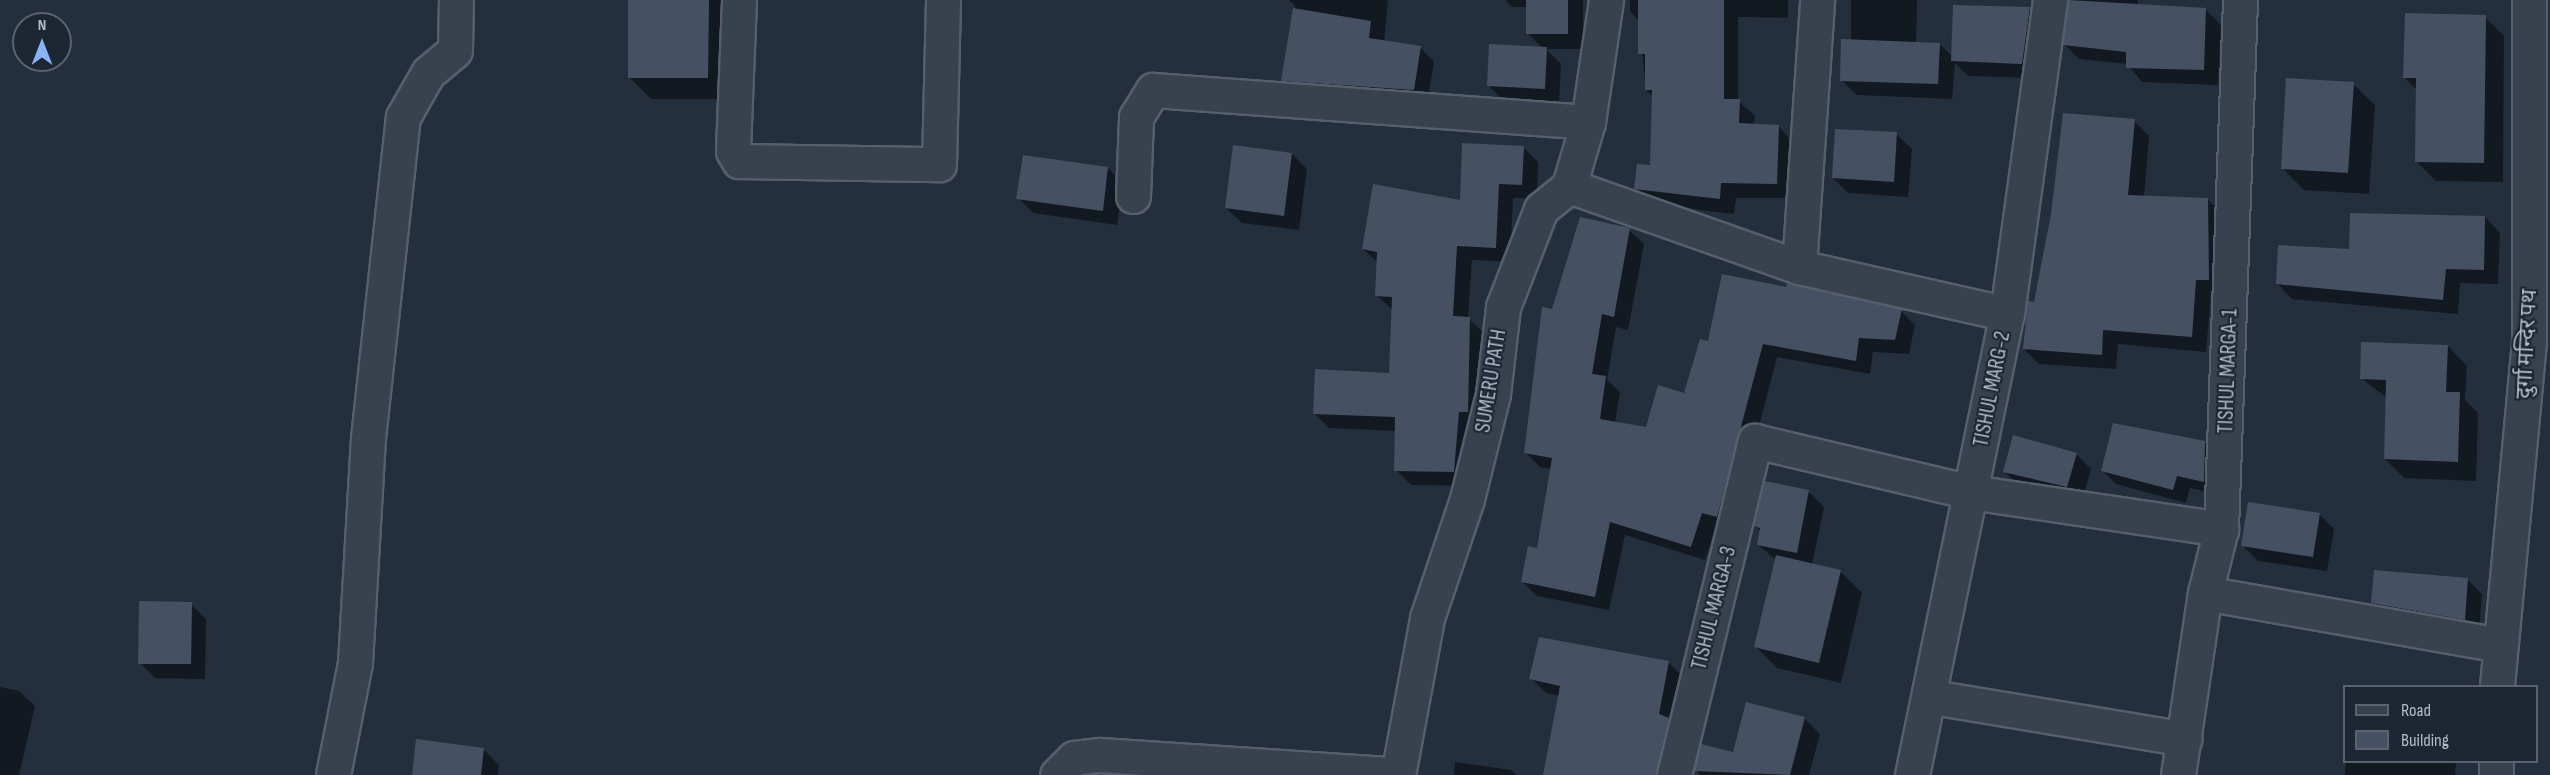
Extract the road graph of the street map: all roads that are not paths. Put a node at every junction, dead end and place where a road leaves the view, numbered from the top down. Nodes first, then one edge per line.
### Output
1 (456, 0) edge
2 (739, 0) edge
3 (943, 0) edge
4 (1606, 0) edge
5 (1817, 0) edge
6 (2050, 0) edge
7 (2240, 0) edge
8 (2529, 0) edge
9 (1588, 122) junction
10 (2540, 141) edge
11 (1569, 186) junction
12 (1133, 196) dead end
13 (1798, 267) junction
14 (2007, 314) junction
15 (1971, 492) junction
16 (2222, 529) junction
17 (2205, 593) junction
18 (2499, 645) junction
19 (2497, 685) edge
20 (1932, 697) junction
21 (2186, 740) junction
22 (333, 775) edge
23 (1057, 775) edge
24 (1398, 775) edge
25 (1674, 775) edge
26 (1912, 775) edge
27 (2178, 775) edge

1 - 22 street
2 - 3 street
4 - 9 street
5 - 13 street
6 - 14 street, TISHUL MARG-2
7 - 16 street, TISHUL MARGA-1
8 - 10 street, दुर्गा मन्दिर पथ
9 - 11 street
9 - 12 street
10 - 18 street, दुर्गा मन्दिर पथ
11 - 13 street
11 - 24 street, SUMERU PATH
13 - 14 street
14 - 15 street, TISHUL MARG-2
15 - 16 street
15 - 20 street, TISHUL MARG-2
15 - 25 street, TISHUL MARGA-3
16 - 17 street, TISHUL MARGA-1
17 - 18 street
17 - 21 street, TISHUL MARGA-1
18 - 19 street, दुर्गा मन्दिर पथ
20 - 21 street
20 - 26 street, TISHUL MARG-2
21 - 27 street, TISHUL MARGA-1
23 - 24 street

